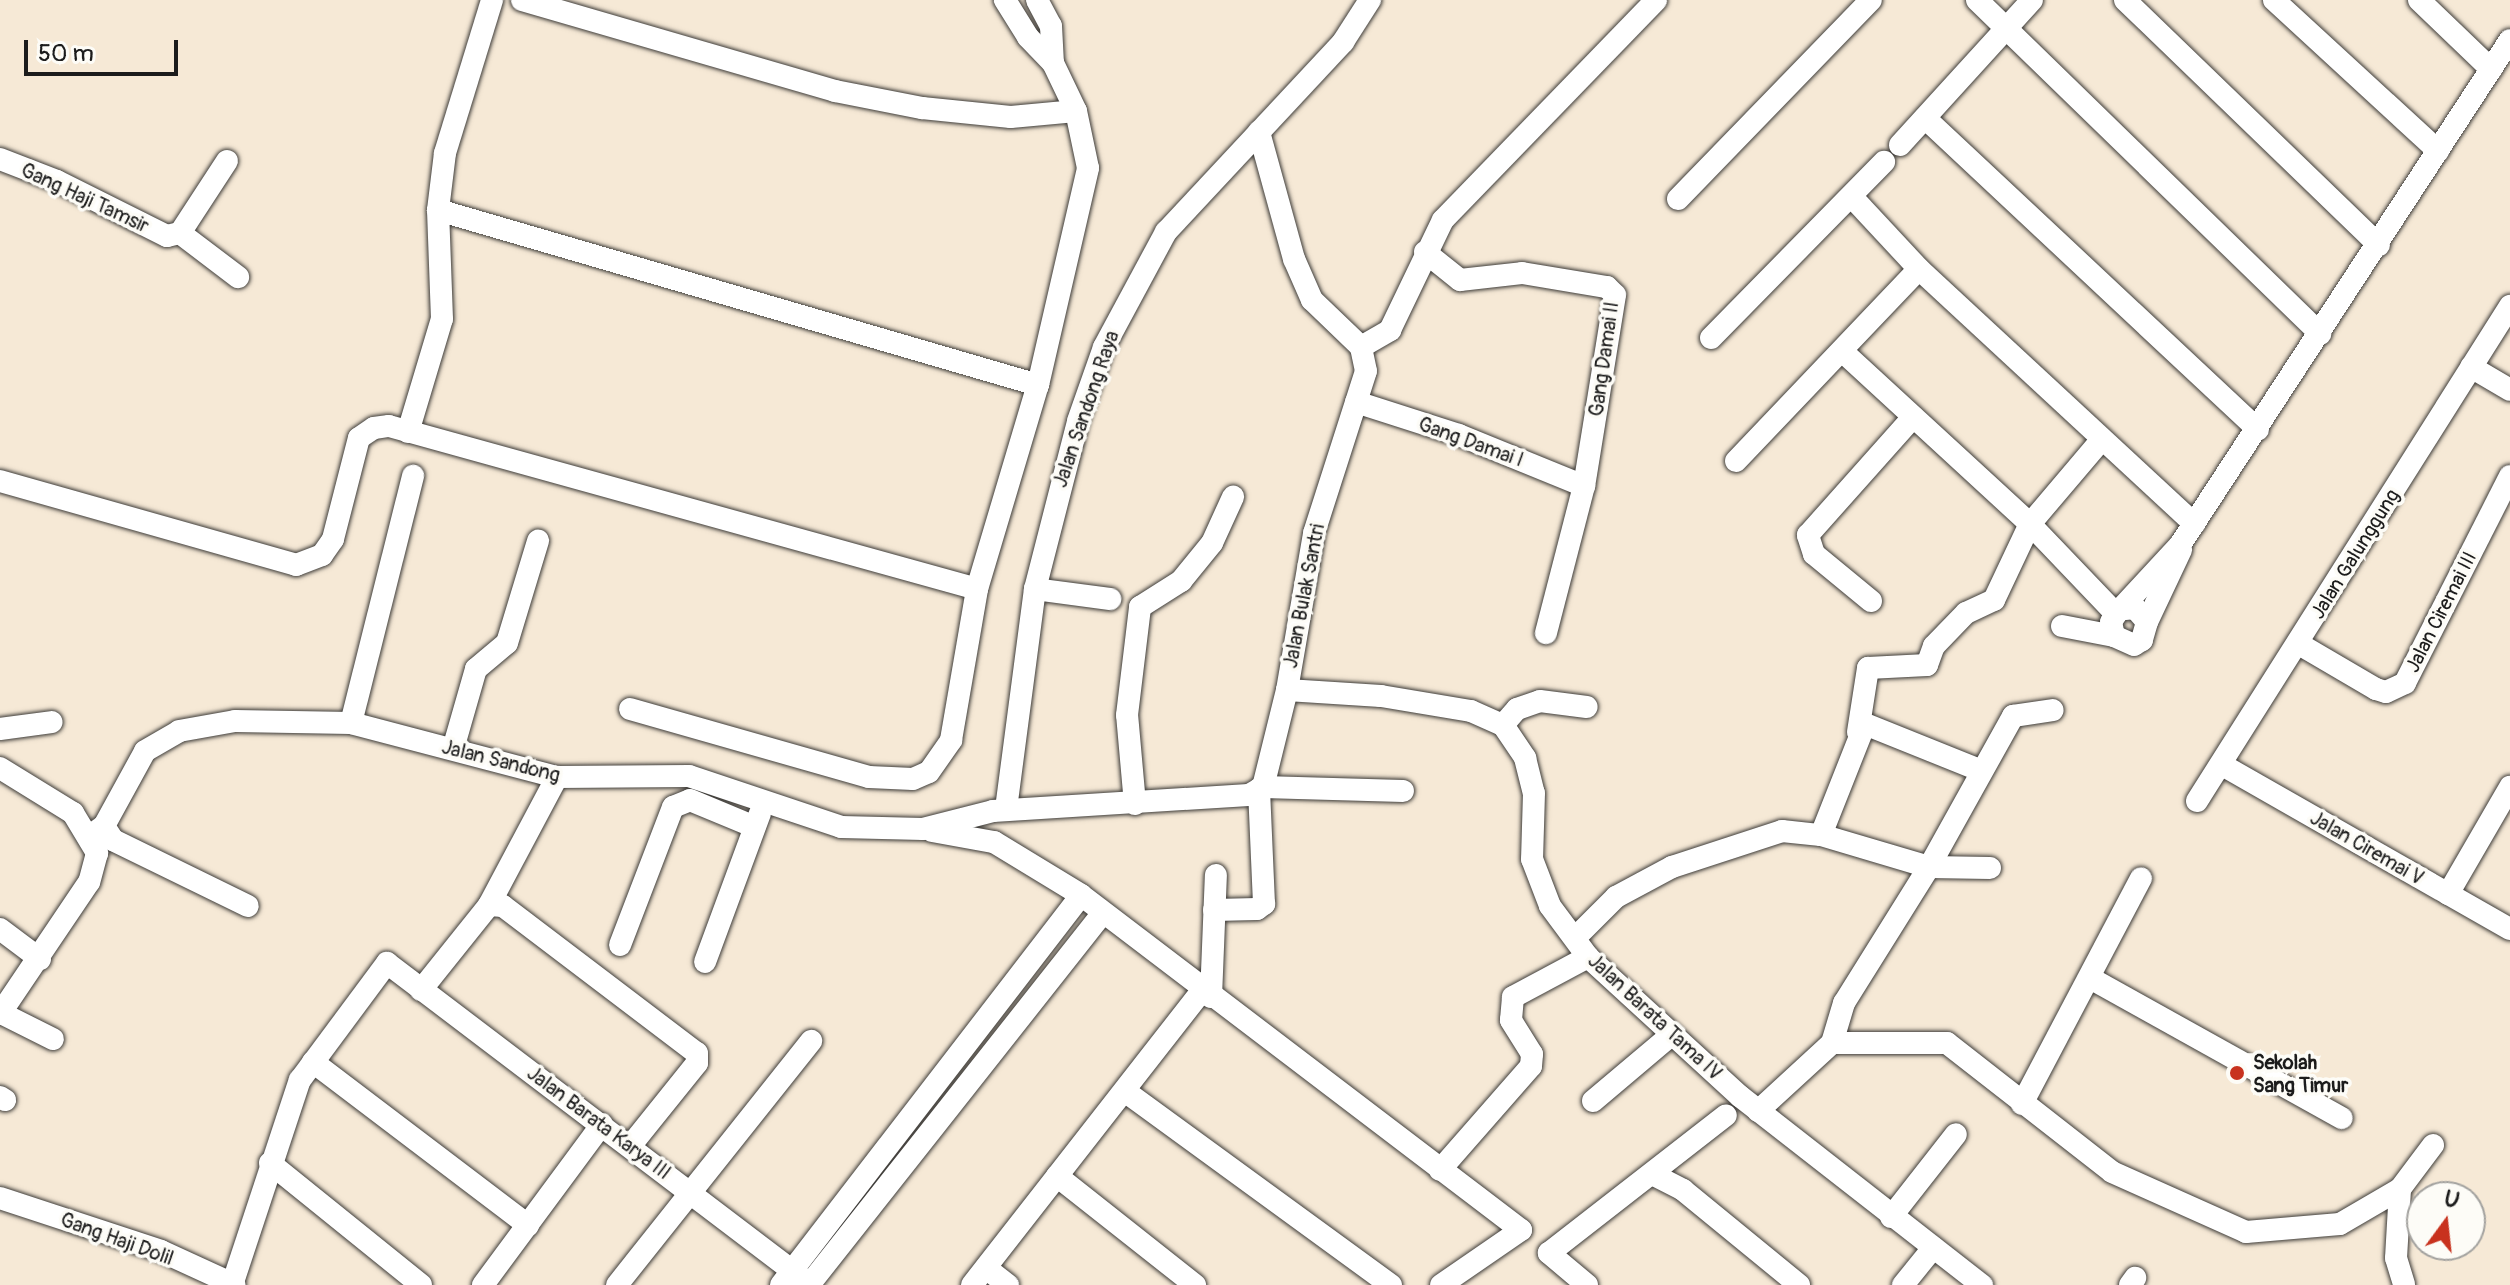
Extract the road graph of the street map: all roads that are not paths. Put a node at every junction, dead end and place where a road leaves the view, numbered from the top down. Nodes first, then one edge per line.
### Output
1 (492, 0) edge
2 (522, 0) edge
3 (1005, 0) edge
4 (1037, 0) edge
5 (1370, 0) edge
6 (1656, 0) edge
7 (1871, 0) edge
8 (1977, 0) edge
9 (2032, 0) edge
10 (2125, 0) edge
11 (2274, 0) edge
12 (2419, 0) edge
13 (2006, 29) junction
14 (2510, 40) edge
15 (1053, 63) junction
16 (2491, 69) junction
17 (1076, 111) junction
18 (1925, 118) junction
19 (1259, 132) junction
20 (1900, 145) dead end
21 (2438, 151) junction
22 (0, 159) edge
23 (227, 161) dead end
24 (1884, 162) dead end
25 (1852, 197) junction
26 (1678, 199) dead end
27 (438, 210) junction
28 (180, 233) junction
29 (2379, 245) junction
30 (1425, 252) junction
31 (1919, 269) junction
32 (238, 277) dead end
33 (2510, 306) edge
34 (2320, 334) junction
35 (1711, 338) dead end
36 (1361, 347) junction
37 (1842, 351) junction
38 (2471, 367) junction
39 (1038, 385) junction
40 (2510, 390) edge
41 (1356, 402) junction
42 (1913, 417) junction
43 (2258, 430) junction
44 (408, 432) junction
45 (2102, 439) junction
46 (1736, 461) dead end
47 (413, 476) dead end
48 (2510, 476) edge
49 (0, 481) edge
50 (1584, 486) junction
51 (1233, 497) dead end
52 (2030, 524) junction
53 (2194, 524) junction
54 (538, 541) dead end
55 (2180, 545) junction
56 (977, 589) junction
57 (1035, 589) junction
58 (1110, 599) dead end
59 (1871, 601) dead end
60 (2118, 620) junction
61 (2147, 622) junction
62 (2062, 626) dead end
63 (1546, 633) dead end
64 (2299, 644) junction
65 (1287, 690) junction
66 (1587, 707) dead end
67 (630, 709) dead end
68 (2053, 710) dead end
69 (52, 722) dead end
70 (351, 723) junction
71 (1503, 725) junction
72 (0, 729) edge
73 (1858, 732) junction
74 (453, 749) junction
75 (2224, 766) junction
76 (0, 768) edge
77 (1982, 771) junction
78 (557, 777) junction
79 (2510, 787) edge
80 (1261, 788) junction
81 (1403, 791) dead end
82 (2197, 801) dead end
83 (764, 802) junction
84 (1135, 804) junction
85 (1006, 809) junction
86 (755, 827) junction
87 (923, 829) junction
88 (97, 831) junction
89 (1821, 835) junction
90 (1929, 867) junction
91 (1990, 868) dead end
92 (1216, 875) dead end
93 (2141, 878) dead end
94 (2448, 894) junction
95 (1081, 895) junction
96 (489, 905) junction
97 (248, 906) dead end
98 (1214, 910) junction
99 (1103, 913) junction
100 (0, 929) edge
101 (2510, 929) edge
102 (1576, 937) junction
103 (620, 945) dead end
104 (1588, 957) junction
105 (40, 959) junction
106 (705, 962) dead end
107 (2090, 978) junction
108 (421, 990) junction
109 (1207, 993) junction
110 (0, 1013) edge
111 (1670, 1036) junction
112 (53, 1039) dead end
113 (811, 1041) dead end
114 (1832, 1043) junction
115 (313, 1062) junction
116 (1126, 1092) junction
117 (1593, 1101) dead end
118 (2022, 1104) junction
119 (1758, 1111) junction
120 (1726, 1115) dead end
121 (2342, 1118) dead end
122 (602, 1124) junction
123 (1956, 1134) dead end
124 (631, 1145) junction
125 (2433, 1145) dead end
126 (270, 1163) junction
127 (1440, 1170) junction
128 (1654, 1175) junction
129 (1057, 1176) junction
130 (2400, 1189) junction
131 (690, 1192) junction
132 (0, 1198) edge
133 (1891, 1217) junction
134 (528, 1225) junction
135 (1933, 1248) junction
136 (979, 1276) edge
137 (801, 1282) edge
138 (234, 1284) edge
139 (421, 1285) edge
140 (483, 1285) edge
141 (617, 1285) edge
142 (1008, 1285) edge
143 (1195, 1285) edge
144 (1391, 1285) edge
145 (1441, 1285) edge
146 (1587, 1285) edge
147 (1799, 1285) edge
148 (1903, 1285) edge
149 (1982, 1285) edge
150 (2404, 1285) edge

1 - 27 street
2 - 17 street
3 - 15 street
4 - 15 street
5 - 19 street, Jalan Sandong Raya
6 - 30 street
7 - 26 street
8 - 13 street
9 - 13 street
10 - 29 street
11 - 21 street
12 - 16 street
13 - 18 street
13 - 34 street
14 - 16 street
15 - 17 street
16 - 21 street
17 - 39 street
18 - 20 street
18 - 43 street
19 - 36 street
19 - 57 street, Jalan Sandong Raya
21 - 29 street
22 - 28 street, Gang Haji Tamsir
23 - 28 street
24 - 25 street
25 - 31 street
25 - 35 street
27 - 39 street
27 - 44 street
28 - 32 street
29 - 34 street
30 - 36 street
30 - 50 street, Gang Damai II
31 - 37 street
31 - 45 street
33 - 38 street, Jalan Galunggung
34 - 43 street
36 - 41 street, Jalan Bulak Santri
37 - 42 street
37 - 46 street
38 - 40 street
38 - 64 street, Jalan Galunggung
39 - 56 street
41 - 50 street, Gang Damai I
41 - 65 street, Jalan Bulak Santri
42 - 52 street
42 - 59 street
43 - 53 street
44 - 49 street
44 - 56 street
45 - 52 street
45 - 53 street
47 - 70 street
48 - 64 street, Jalan Ciremai III
50 - 63 street
51 - 84 street
52 - 60 street
52 - 73 street
53 - 55 street
54 - 74 street
55 - 60 street
55 - 61 street
56 - 67 street
57 - 58 street
57 - 85 street, Jalan Sandong Raya
60 - 61 street
60 - 61 street
60 - 62 street
64 - 75 street, Jalan Galunggung
65 - 71 street
65 - 80 street, Jalan Bulak Santri
66 - 71 street
68 - 77 street
69 - 72 street
70 - 74 street, Jalan Sandong
70 - 88 street, Jalan Sandong
71 - 102 street, Jalan Barata Tama IV
73 - 77 street
73 - 89 street
74 - 78 street, Jalan Sandong
75 - 82 street, Jalan Galunggung
75 - 94 street, Jalan Ciremai V
76 - 88 street
77 - 90 street
78 - 83 street, Jalan Sandong
78 - 96 street
79 - 94 street
80 - 81 street
80 - 84 street
80 - 98 street, Jalan Bulak Santri
83 - 86 street
83 - 87 street, Jalan Sandong
84 - 85 street
85 - 87 street, Jalan Sandong
86 - 103 street
86 - 106 street
87 - 95 street
88 - 97 street
88 - 105 street
89 - 90 street
89 - 102 street
90 - 91 street
90 - 114 street
92 - 98 street
93 - 107 street
94 - 101 street, Jalan Ciremai V
95 - 99 street
95 - 137 street
96 - 108 street
96 - 124 street
98 - 109 street
99 - 109 street
99 - 137 street
100 - 105 street
102 - 104 street, Jalan Barata Tama IV
104 - 111 street, Jalan Barata Tama IV
104 - 127 street
105 - 110 street
107 - 118 street
107 - 121 street
108 - 115 street, Jalan Barata Karya III
108 - 122 street, Jalan Barata Karya III
109 - 116 street
109 - 127 street
110 - 112 street
111 - 117 street
111 - 119 street, Jalan Barata Tama IV
113 - 131 street
114 - 118 street
114 - 119 street
115 - 126 street
115 - 134 street
116 - 129 street
116 - 144 street
118 - 130 street
119 - 133 street, Jalan Barata Tama IV
120 - 128 street
122 - 124 street, Jalan Barata Karya III
122 - 134 street
123 - 133 street
124 - 131 street, Jalan Barata Karya III
125 - 130 street
126 - 138 street
126 - 139 street
127 - 145 street
128 - 146 street
128 - 147 street
129 - 136 street
129 - 143 street
130 - 150 street
131 - 137 street, Jalan Barata Karya III
131 - 141 street
132 - 138 street, Gang Haji Dolil
133 - 135 street, Jalan Barata Tama IV
134 - 140 street
135 - 148 street
135 - 149 street, Jalan Barata Tama IV
136 - 142 street

